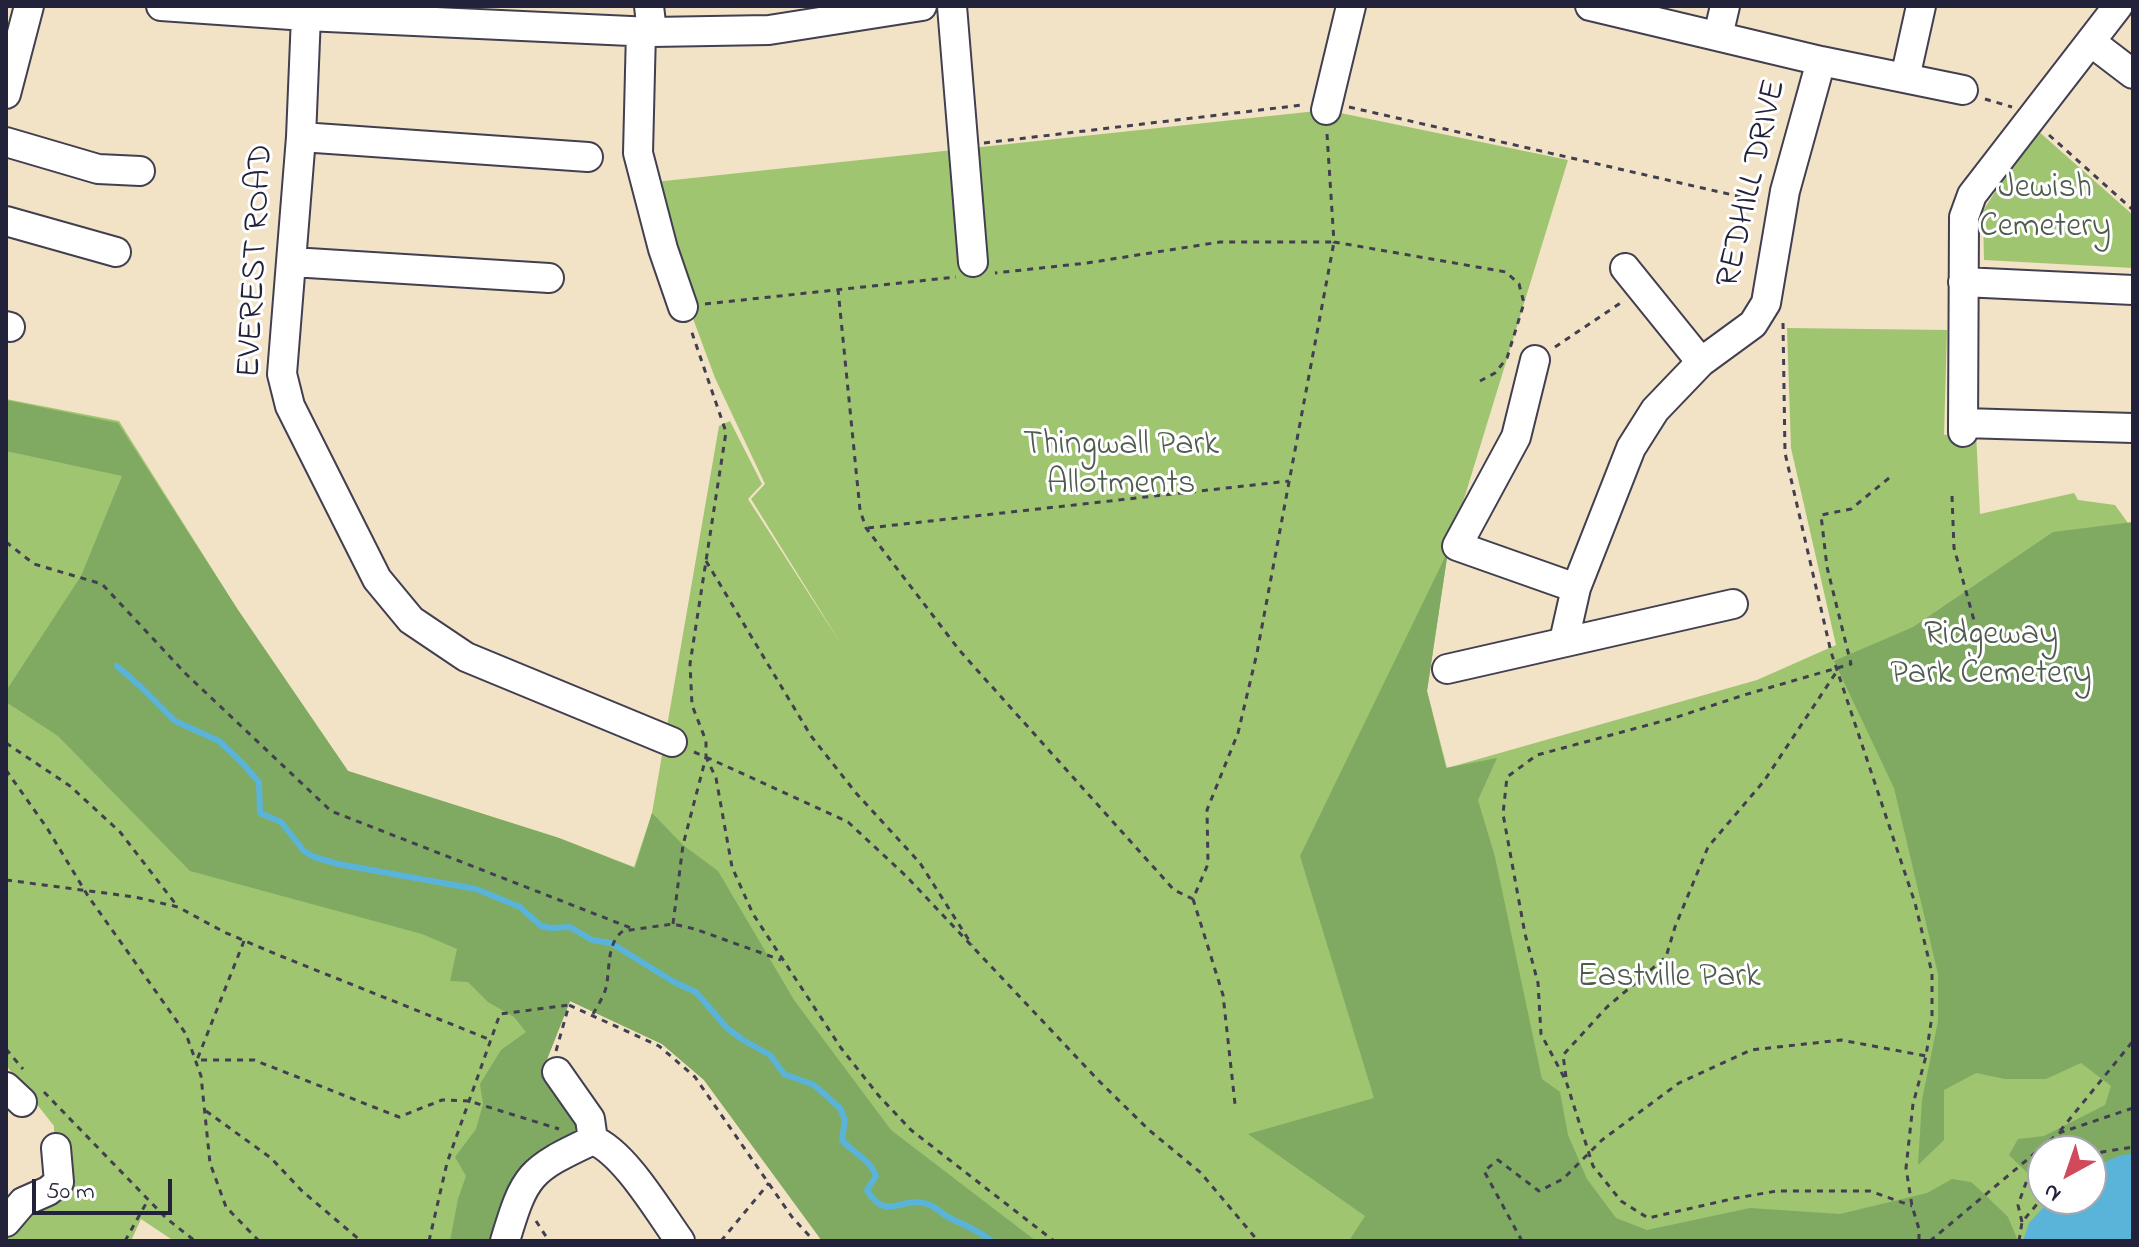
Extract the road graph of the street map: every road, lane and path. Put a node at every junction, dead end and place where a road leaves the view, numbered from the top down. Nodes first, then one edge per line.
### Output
1 (29, 6) edge
2 (162, 6) edge
3 (922, 6) edge
4 (952, 6) edge
5 (1351, 6) edge
6 (1590, 6) edge
7 (1725, 6) edge
8 (1921, 6) edge
9 (2118, 6) edge
10 (318, 13) edge
11 (481, 15) edge
12 (647, 23) edge
13 (1718, 36) junction
14 (2091, 42) junction
15 (1821, 61) junction
16 (2133, 74) edge
17 (1905, 78) junction
18 (6, 94) edge
19 (1971, 94) joint
20 (1327, 106) junction
21 (2031, 119) junction
22 (301, 137) junction
23 (6, 142) edge
24 (966, 148) junction
25 (2066, 151) dead end
26 (588, 157) dead end
27 (140, 171) dead end
28 (1782, 207) junction
29 (2133, 210) edge
30 (6, 221) edge
31 (1334, 242) junction
32 (116, 252) dead end
33 (292, 262) junction
34 (974, 271) junction
35 (549, 278) dead end
36 (1633, 279) joint
37 (1963, 282) junction
38 (838, 289) junction
39 (2133, 290) edge
40 (1766, 303) junction
41 (683, 307) junction
42 (1535, 360) joint
43 (1701, 362) junction
44 (1480, 381) dead end
45 (2133, 428) edge
46 (1889, 478) dead end
47 (1289, 481) junction
48 (1952, 496) dead end
49 (866, 528) junction
50 (6, 542) edge
51 (706, 561) junction
52 (1576, 588) junction
53 (1733, 604) dead end
54 (1975, 624) dead end
55 (1564, 641) junction
56 (1839, 668) junction
57 (1447, 669) dead end
58 (672, 742) joint
59 (6, 743) edge
60 (706, 757) junction
61 (6, 770) edge
62 (6, 880) edge
63 (84, 890) junction
64 (1193, 899) junction
65 (178, 907) junction
66 (673, 924) junction
67 (631, 928) junction
68 (244, 941) junction
69 (976, 952) junction
70 (783, 961) junction
71 (569, 1005) junction
72 (593, 1014) junction
73 (491, 1040) junction
74 (2133, 1041) edge
75 (6, 1049) edge
76 (1926, 1056) junction
77 (197, 1060) junction
78 (557, 1072) joint
79 (1566, 1081) junction
80 (22, 1085) edge
81 (469, 1101) junction
82 (1235, 1104) dead end
83 (2133, 1108) edge
84 (206, 1111) junction
85 (2059, 1133) junction
86 (2057, 1135) edge
87 (593, 1140) junction
88 (2133, 1147) edge
89 (56, 1148) dead end
90 (2107, 1151) edge
91 (1588, 1152) junction
92 (2027, 1160) edge
93 (2027, 1180) edge
94 (769, 1183) junction
95 (148, 1200) junction
96 (1912, 1206) junction
97 (2028, 1215) edge
98 (6, 1222) edge
99 (2022, 1222) junction
100 (125, 1241) edge
101 (195, 1241) edge
102 (259, 1241) edge
103 (361, 1241) edge
104 (429, 1241) edge
105 (505, 1241) edge
106 (680, 1241) edge
107 (721, 1241) edge
108 (814, 1241) edge
109 (1054, 1241) edge
110 (1258, 1241) edge
111 (1522, 1241) edge
112 (1919, 1241) edge
113 (1930, 1241) edge
114 (2019, 1241) edge

1 - 18 street
2 - 10 street
3 - 12 street
4 - 24 street
5 - 20 street
6 - 13 street
7 - 13 street
8 - 17 street
9 - 14 street
10 - 11 street
10 - 22 street, EVEREST ROAD
11 - 12 street
12 - 41 street
13 - 15 street
14 - 16 street
14 - 21 street
15 - 17 street
15 - 28 street, REDHILL DRIVE
17 - 19 street
19 - 21 path
20 - 24 path
20 - 28 path
20 - 31 path
21 - 37 street
22 - 26 street
22 - 33 street, EVEREST ROAD
23 - 27 street
24 - 34 street
25 - 29 path
28 - 40 street, REDHILL DRIVE
30 - 32 street
31 - 34 path
31 - 44 path
31 - 47 path
33 - 35 street
33 - 58 street, EVEREST ROAD
34 - 38 path
36 - 42 path
36 - 43 street
37 - 39 street
37 - 45 street
38 - 41 path
38 - 49 path
40 - 43 street, REDHILL DRIVE
40 - 56 path
41 - 51 path
42 - 52 street
43 - 52 street, REDHILL DRIVE
46 - 56 path
47 - 49 path
47 - 64 path
48 - 54 path
49 - 64 path
50 - 67 path
51 - 60 path
51 - 69 path
52 - 55 street, REDHILL DRIVE
53 - 55 street
55 - 57 street
56 - 76 path
56 - 79 path
56 - 79 path
58 - 60 path
59 - 65 path
60 - 66 path
60 - 69 path
60 - 70 path
61 - 63 path
62 - 63 path
63 - 65 path
63 - 77 path
64 - 82 path
65 - 68 path
66 - 67 path
66 - 70 path
67 - 72 path
68 - 73 path
68 - 77 path
69 - 110 path
70 - 109 path
71 - 72 path
71 - 73 path
71 - 78 path
72 - 94 path
73 - 81 path
74 - 85 path
75 - 80 path
76 - 91 path
76 - 96 path
77 - 81 path
77 - 84 path
78 - 87 street
79 - 91 path
80 - 95 path
81 - 87 path
81 - 104 path
83 - 85 path
84 - 102 path
84 - 103 path
85 - 86 path
87 - 105 street
87 - 106 street
88 - 90 path
89 - 98 street
91 - 96 path
91 - 111 path
92 - 113 path
93 - 99 path
94 - 107 path
94 - 108 path
95 - 100 path
95 - 101 path
96 - 112 path
97 - 99 path
99 - 114 path

